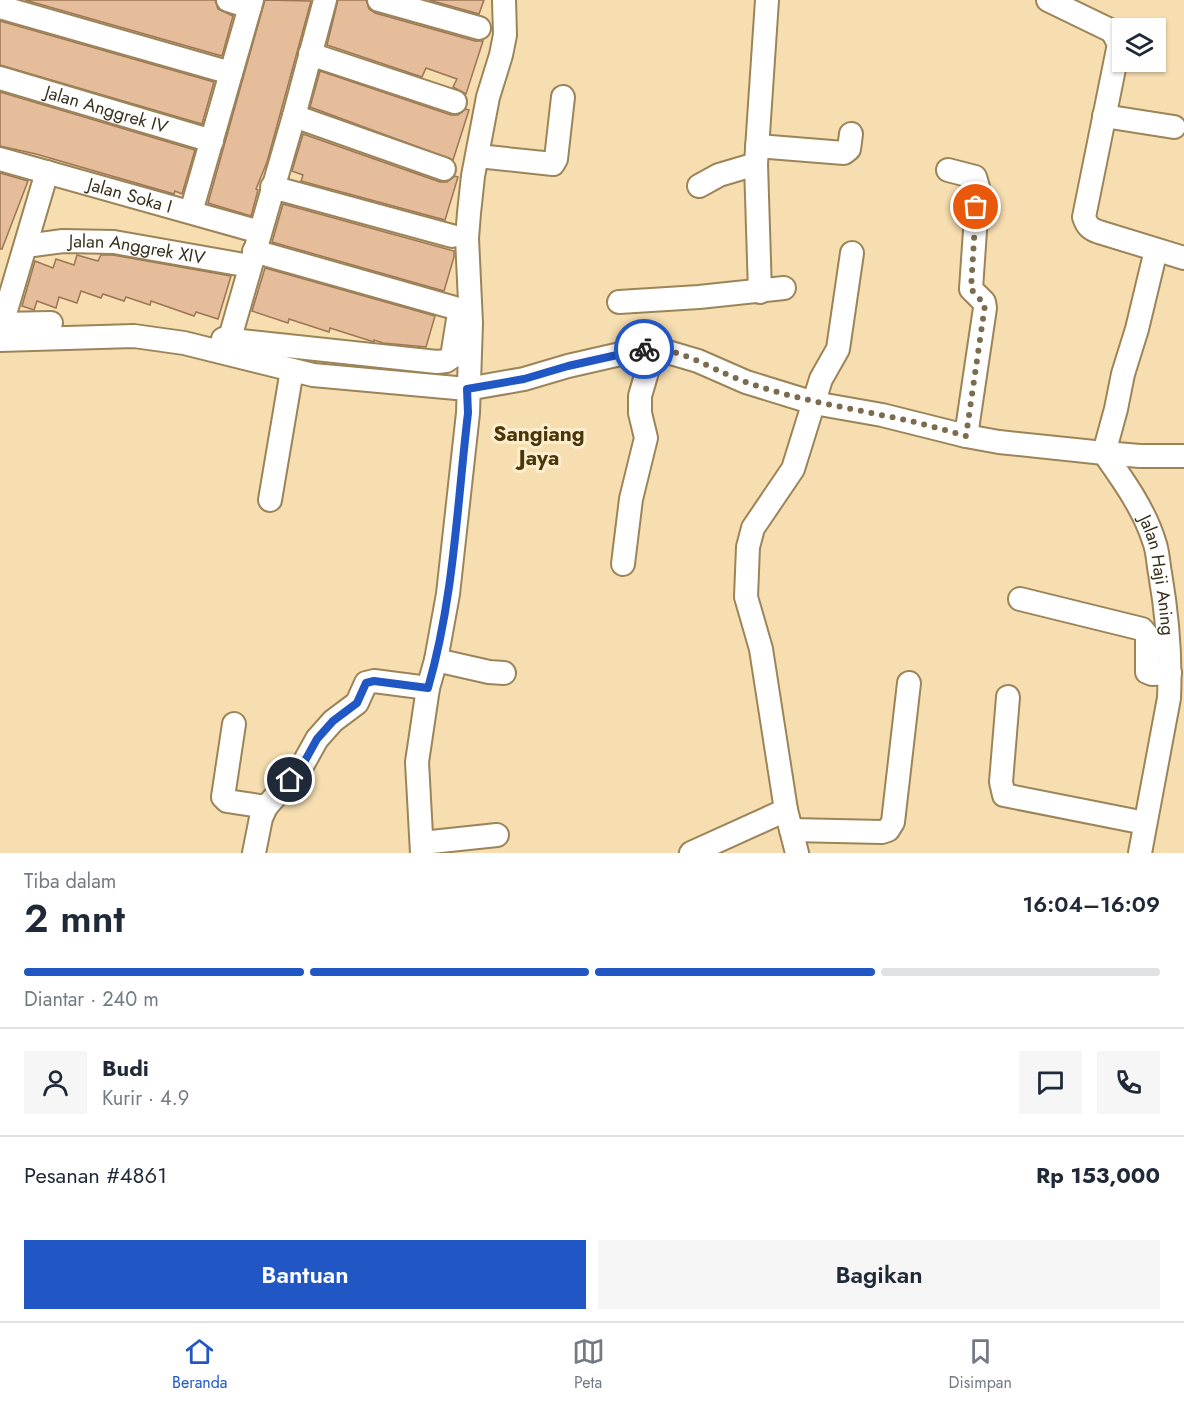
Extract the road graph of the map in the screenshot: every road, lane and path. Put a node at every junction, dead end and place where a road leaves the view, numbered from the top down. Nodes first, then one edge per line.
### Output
1 (228, 0) edge
2 (325, 0) edge
3 (379, 0) edge
4 (504, 0) edge
5 (767, 0) edge
6 (1048, 0) edge
7 (251, 3) edge
8 (0, 7) edge
9 (478, 28) dead end
10 (310, 54) junction
11 (231, 73) junction
12 (0, 78) edge
13 (563, 97) dead end
14 (454, 102) dead end
15 (294, 116) junction
16 (1104, 116) junction
17 (1174, 127) dead end
18 (851, 134) dead end
19 (212, 141) junction
20 (756, 155) junction
21 (478, 156) junction
22 (0, 159) edge
23 (444, 169) dead end
24 (948, 170) dead end
25 (47, 172) junction
26 (699, 186) dead end
27 (272, 187) junction
28 (191, 213) junction
29 (452, 236) dead end
30 (26, 246) junction
31 (255, 249) junction
32 (1156, 250) junction
33 (852, 253) dead end
34 (1184, 258) edge
35 (784, 288) dead end
36 (760, 292) junction
37 (619, 302) dead end
38 (1, 329) edge
39 (229, 341) junction
40 (654, 348) junction
41 (292, 370) junction
42 (467, 389) junction
43 (814, 403) junction
44 (966, 436) junction
45 (1104, 453) junction
46 (1184, 456) edge
47 (270, 500) dead end
48 (623, 564) dead end
49 (1020, 599) dead end
50 (436, 660) junction
51 (504, 673) dead end
52 (1170, 674) junction
53 (909, 683) dead end
54 (428, 688) junction
55 (1008, 697) dead end
56 (234, 724) dead end
57 (266, 807) junction
58 (788, 820) junction
59 (1145, 823) junction
60 (497, 835) dead end
61 (422, 848) edge
62 (254, 853) edge
63 (692, 853) edge
64 (797, 853) edge
65 (1140, 853) edge

1 - 7 street
2 - 10 street
3 - 9 street
4 - 21 street
5 - 20 street
6 - 16 street
7 - 11 street
8 - 11 street
10 - 14 street
10 - 15 street
11 - 19 street
12 - 19 street, Jalan Anggrek IV
13 - 21 street
15 - 23 street
15 - 27 street
16 - 17 street
16 - 32 street
18 - 20 street
19 - 28 street
20 - 26 street
20 - 36 street
21 - 42 street
22 - 25 street, Jalan Soka I
24 - 44 street
25 - 28 street, Jalan Soka I
25 - 30 street
27 - 29 street
27 - 31 street
28 - 31 street, Jalan Soka I
30 - 31 street, Jalan Anggrek XIV
30 - 38 street
31 - 39 street
31 - 39 street
32 - 34 street
32 - 45 street
33 - 43 street
35 - 36 street
36 - 37 street
38 - 39 street
38 - 41 street
40 - 42 street
40 - 43 street
40 - 48 street
41 - 42 street
41 - 47 street
42 - 50 street
43 - 44 street
43 - 58 street
44 - 45 street
45 - 46 street
45 - 52 street, Jalan Haji Aning
49 - 52 street
50 - 51 street
50 - 54 street
52 - 59 street, Jalan Haji Aning
53 - 58 street
54 - 57 street
54 - 61 street
55 - 59 street
56 - 57 street
57 - 62 street
58 - 63 street
58 - 64 street
59 - 65 street, Jalan Haji Aning
60 - 61 street

